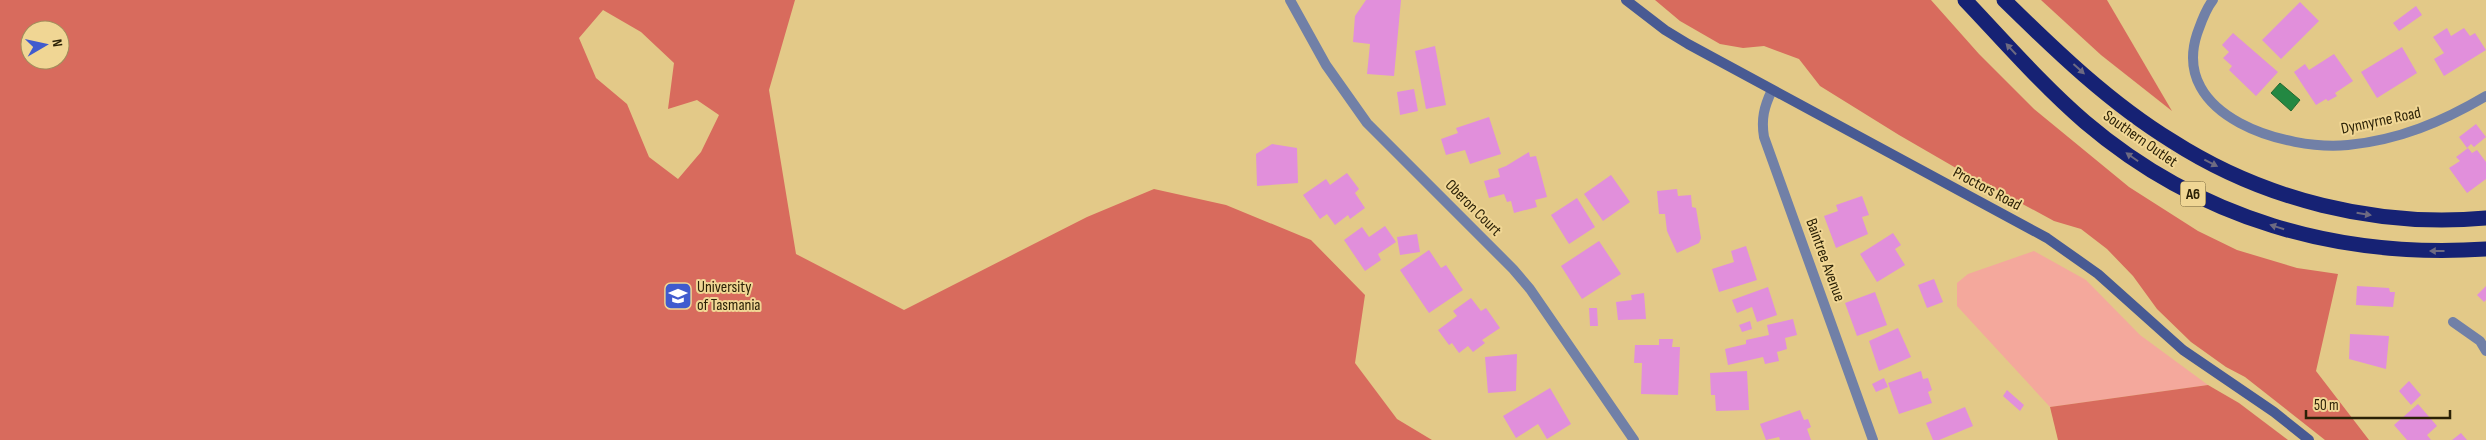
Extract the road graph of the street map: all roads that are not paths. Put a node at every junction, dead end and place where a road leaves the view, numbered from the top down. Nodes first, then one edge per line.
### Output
1 (1290, 0) edge
2 (1626, 0) edge
3 (1965, 0) edge
4 (2004, 0) edge
5 (2213, 0) edge
6 (1772, 90) junction
7 (2486, 96) edge
8 (2486, 218) edge
9 (2486, 249) edge
10 (2453, 322) dead end
11 (2486, 351) edge
12 (1634, 440) edge
13 (1873, 440) edge
14 (2309, 440) edge

1 - 12 street, Oberon Court
2 - 6 street, Proctors Road
9 -> 3 highway, Southern Outlet / A6
4 -> 8 highway, Southern Outlet / A6
5 - 7 street, Dynnyrne Road
6 - 13 street, Baintree Avenue
6 - 14 street, Proctors Road
10 - 11 street

